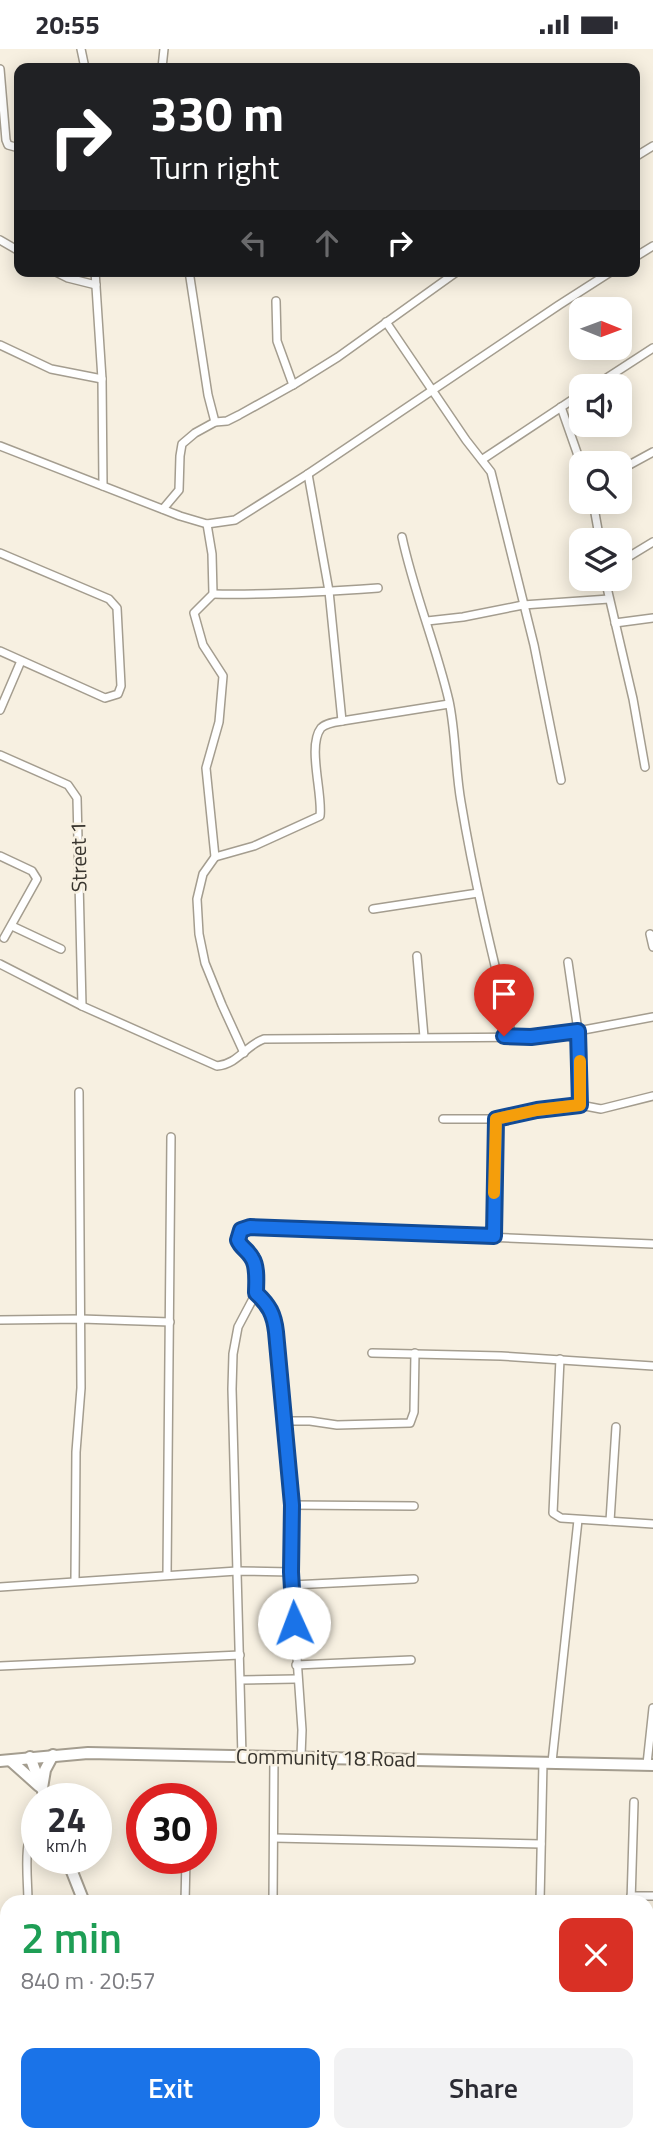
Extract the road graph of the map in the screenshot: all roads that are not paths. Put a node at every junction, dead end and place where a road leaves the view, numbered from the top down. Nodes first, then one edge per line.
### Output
1 (0, 69) edge
2 (4, 146) edge
3 (66, 277) edge
4 (95, 277) edge
5 (190, 277) edge
6 (450, 277) edge
7 (603, 277) edge
8 (96, 285) junction
9 (276, 301) dead end
10 (386, 322) junction
11 (0, 345) edge
12 (653, 348) edge
13 (613, 374) edge
14 (102, 379) junction
15 (293, 385) junction
16 (432, 391) junction
17 (569, 402) edge
18 (561, 407) junction
19 (215, 422) junction
20 (0, 446) edge
21 (576, 451) edge
22 (653, 451) edge
23 (483, 459) junction
24 (632, 463) edge
25 (309, 474) junction
26 (103, 486) junction
27 (163, 509) junction
28 (207, 524) junction
29 (402, 537) dead end
30 (653, 542) edge
31 (0, 553) edge
32 (632, 555) edge
33 (378, 588) dead end
34 (329, 591) junction
35 (607, 591) edge
36 (213, 594) junction
37 (609, 599) junction
38 (523, 605) junction
39 (653, 618) edge
40 (427, 621) junction
41 (615, 622) junction
42 (0, 652) edge
43 (21, 661) junction
44 (449, 704) junction
45 (0, 710) edge
46 (342, 720) junction
47 (0, 755) edge
48 (645, 767) dead end
49 (561, 780) dead end
50 (0, 856) edge
51 (215, 857) junction
52 (478, 893) junction
53 (373, 909) dead end
54 (12, 926) junction
55 (650, 933) dead end
56 (4, 938) dead end
57 (653, 947) edge
58 (61, 949) dead end
59 (417, 956) dead end
60 (568, 962) dead end
61 (0, 964) edge
62 (82, 1006) junction
63 (653, 1017) edge
64 (578, 1031) junction
65 (512, 1036) junction
66 (424, 1037) junction
67 (244, 1053) junction
68 (79, 1091) dead end
69 (653, 1096) edge
70 (580, 1105) junction
71 (443, 1119) dead end
72 (496, 1119) junction
73 (171, 1137) dead end
74 (494, 1236) junction
75 (653, 1244) edge
76 (256, 1293) junction
77 (81, 1319) junction
78 (0, 1320) edge
79 (170, 1322) junction
80 (372, 1353) dead end
81 (415, 1353) junction
82 (560, 1359) junction
83 (653, 1366) edge
84 (285, 1421) junction
85 (616, 1427) dead end
86 (292, 1505) junction
87 (414, 1506) dead end
88 (578, 1520) junction
89 (610, 1521) junction
90 (653, 1524) edge
91 (237, 1570) junction
92 (291, 1572) junction
93 (167, 1575) junction
94 (414, 1579) dead end
95 (75, 1581) junction
96 (292, 1585) junction
97 (0, 1587) edge
98 (240, 1655) junction
99 (411, 1660) dead end
100 (296, 1665) junction
101 (0, 1666) edge
102 (296, 1679) junction
103 (241, 1680) junction
104 (653, 1708) edge
105 (53, 1755) junction
106 (242, 1756) junction
107 (274, 1756) junction
108 (301, 1756) junction
109 (30, 1757) junction
110 (3, 1761) edge
111 (547, 1762) junction
112 (650, 1765) edge
113 (35, 1783) edge
114 (40, 1783) edge
115 (42, 1783) edge
116 (634, 1802) dead end
117 (274, 1838) junction
118 (541, 1844) junction
119 (28, 1874) edge
120 (73, 1874) edge
121 (186, 1874) edge
122 (28, 1895) edge
123 (81, 1895) edge
124 (185, 1895) edge
125 (273, 1895) edge
126 (540, 1895) edge
127 (631, 1895) edge

1 - 2 street
3 - 8 street
4 - 8 street
5 - 19 street
6 - 10 street
7 - 16 street
8 - 14 street
9 - 15 street
10 - 15 street
10 - 16 street
11 - 14 street
12 - 13 street
14 - 26 street
15 - 19 street
16 - 23 street
16 - 25 street
17 - 18 street
18 - 21 street
18 - 23 street
19 - 27 street
20 - 26 street
22 - 24 street
23 - 38 street
25 - 28 street
25 - 34 street
26 - 27 street
27 - 28 street
28 - 36 street
29 - 40 street
30 - 32 street
31 - 43 street
33 - 34 street
34 - 36 street
34 - 46 street
35 - 37 street
36 - 51 street
37 - 38 street
37 - 41 street
38 - 40 street
38 - 49 street
39 - 41 street
40 - 44 street
41 - 48 street
42 - 43 street
43 - 45 street
44 - 46 street
44 - 52 street
46 - 51 street
47 - 62 street, Street 1
50 - 54 street
51 - 67 street
52 - 53 street
52 - 65 street
54 - 56 street
54 - 58 street
55 - 57 street
59 - 66 street
60 - 64 street
61 - 62 street
62 - 67 street
63 - 64 street
64 - 65 street
64 - 70 street
65 - 66 street
66 - 67 street
68 - 77 street
69 - 70 street
70 - 72 street
71 - 72 street
72 - 74 street
73 - 79 street
74 - 75 street
74 - 76 street
76 - 84 street
76 - 91 street
77 - 78 street
77 - 79 street
77 - 95 street
79 - 93 street
80 - 81 street
81 - 82 street
81 - 84 street
82 - 83 street
82 - 88 street
84 - 86 street
85 - 89 street
86 - 87 street
86 - 92 street
88 - 89 street
88 - 111 street
89 - 90 street
91 - 92 street
91 - 93 street
91 - 98 street
92 - 96 street
93 - 95 street
94 - 96 street
95 - 97 street
96 - 100 street
98 - 101 street
98 - 103 street
99 - 100 street
100 - 102 street
102 - 103 street
102 - 108 street
103 - 106 street
104 - 112 street
105 - 106 main road, Community 18 Road
105 - 109 main road, Community 18 Road
105 - 115 main road
106 - 107 main road, Community 18 Road
107 - 108 main road, Community 18 Road
107 - 117 street
108 - 111 main road, Community 18 Road
109 - 110 main road, Community 18 Road
109 - 114 main road
110 - 113 main road
111 - 112 main road, Community 18 Road
111 - 118 street
116 - 127 street
117 - 118 street
117 - 125 street
118 - 126 street
119 - 122 street
120 - 123 main road
121 - 124 street

